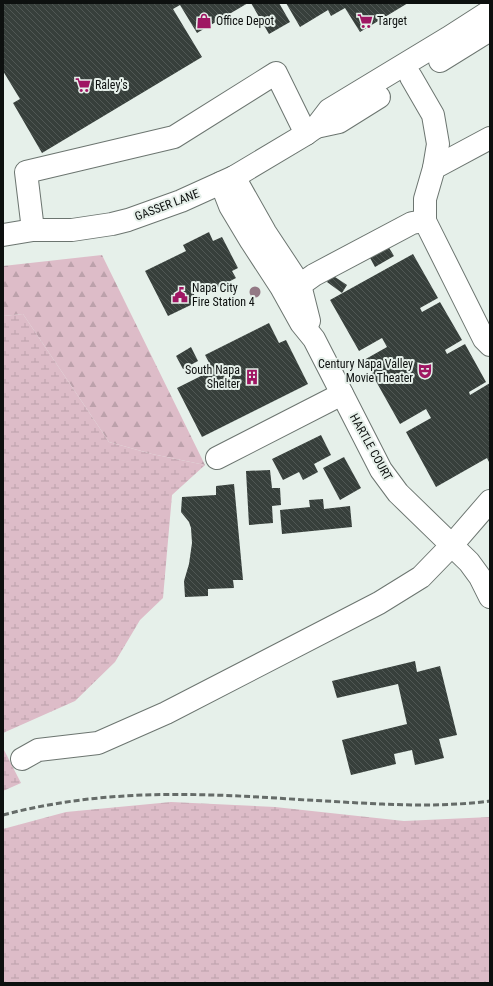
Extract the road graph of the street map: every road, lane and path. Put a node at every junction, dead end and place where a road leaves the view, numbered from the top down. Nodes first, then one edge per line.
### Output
1 (490, 11) edge
2 (490, 30) edge
3 (411, 77) junction
4 (311, 131) junction
5 (490, 138) edge
6 (434, 168) junction
7 (228, 180) junction
8 (425, 221) junction
9 (33, 230) junction
10 (3, 234) edge
11 (300, 286) junction
12 (314, 339) junction
13 (490, 345) edge
14 (342, 394) junction
15 (217, 458) dead end
16 (490, 501) edge
17 (452, 545) junction
18 (490, 597) edge
19 (22, 759) dead end

1 - 4 street, GASSER LANE
2 - 3 street, GASSER LANE
3 - 4 street, GASSER LANE
3 - 6 street
4 - 7 street, GASSER LANE
4 - 9 street
5 - 6 street
6 - 8 street
7 - 9 street, GASSER LANE
7 - 11 street, HARTLE COURT
7 - 12 street, HARTLE COURT
8 - 11 street
8 - 13 street
9 - 10 street, GASSER LANE
11 - 12 street, HARTLE COURT
12 - 14 street, HARTLE COURT
14 - 15 street
14 - 17 street, HARTLE COURT
16 - 17 street
17 - 18 street, HARTLE COURT
17 - 19 street

